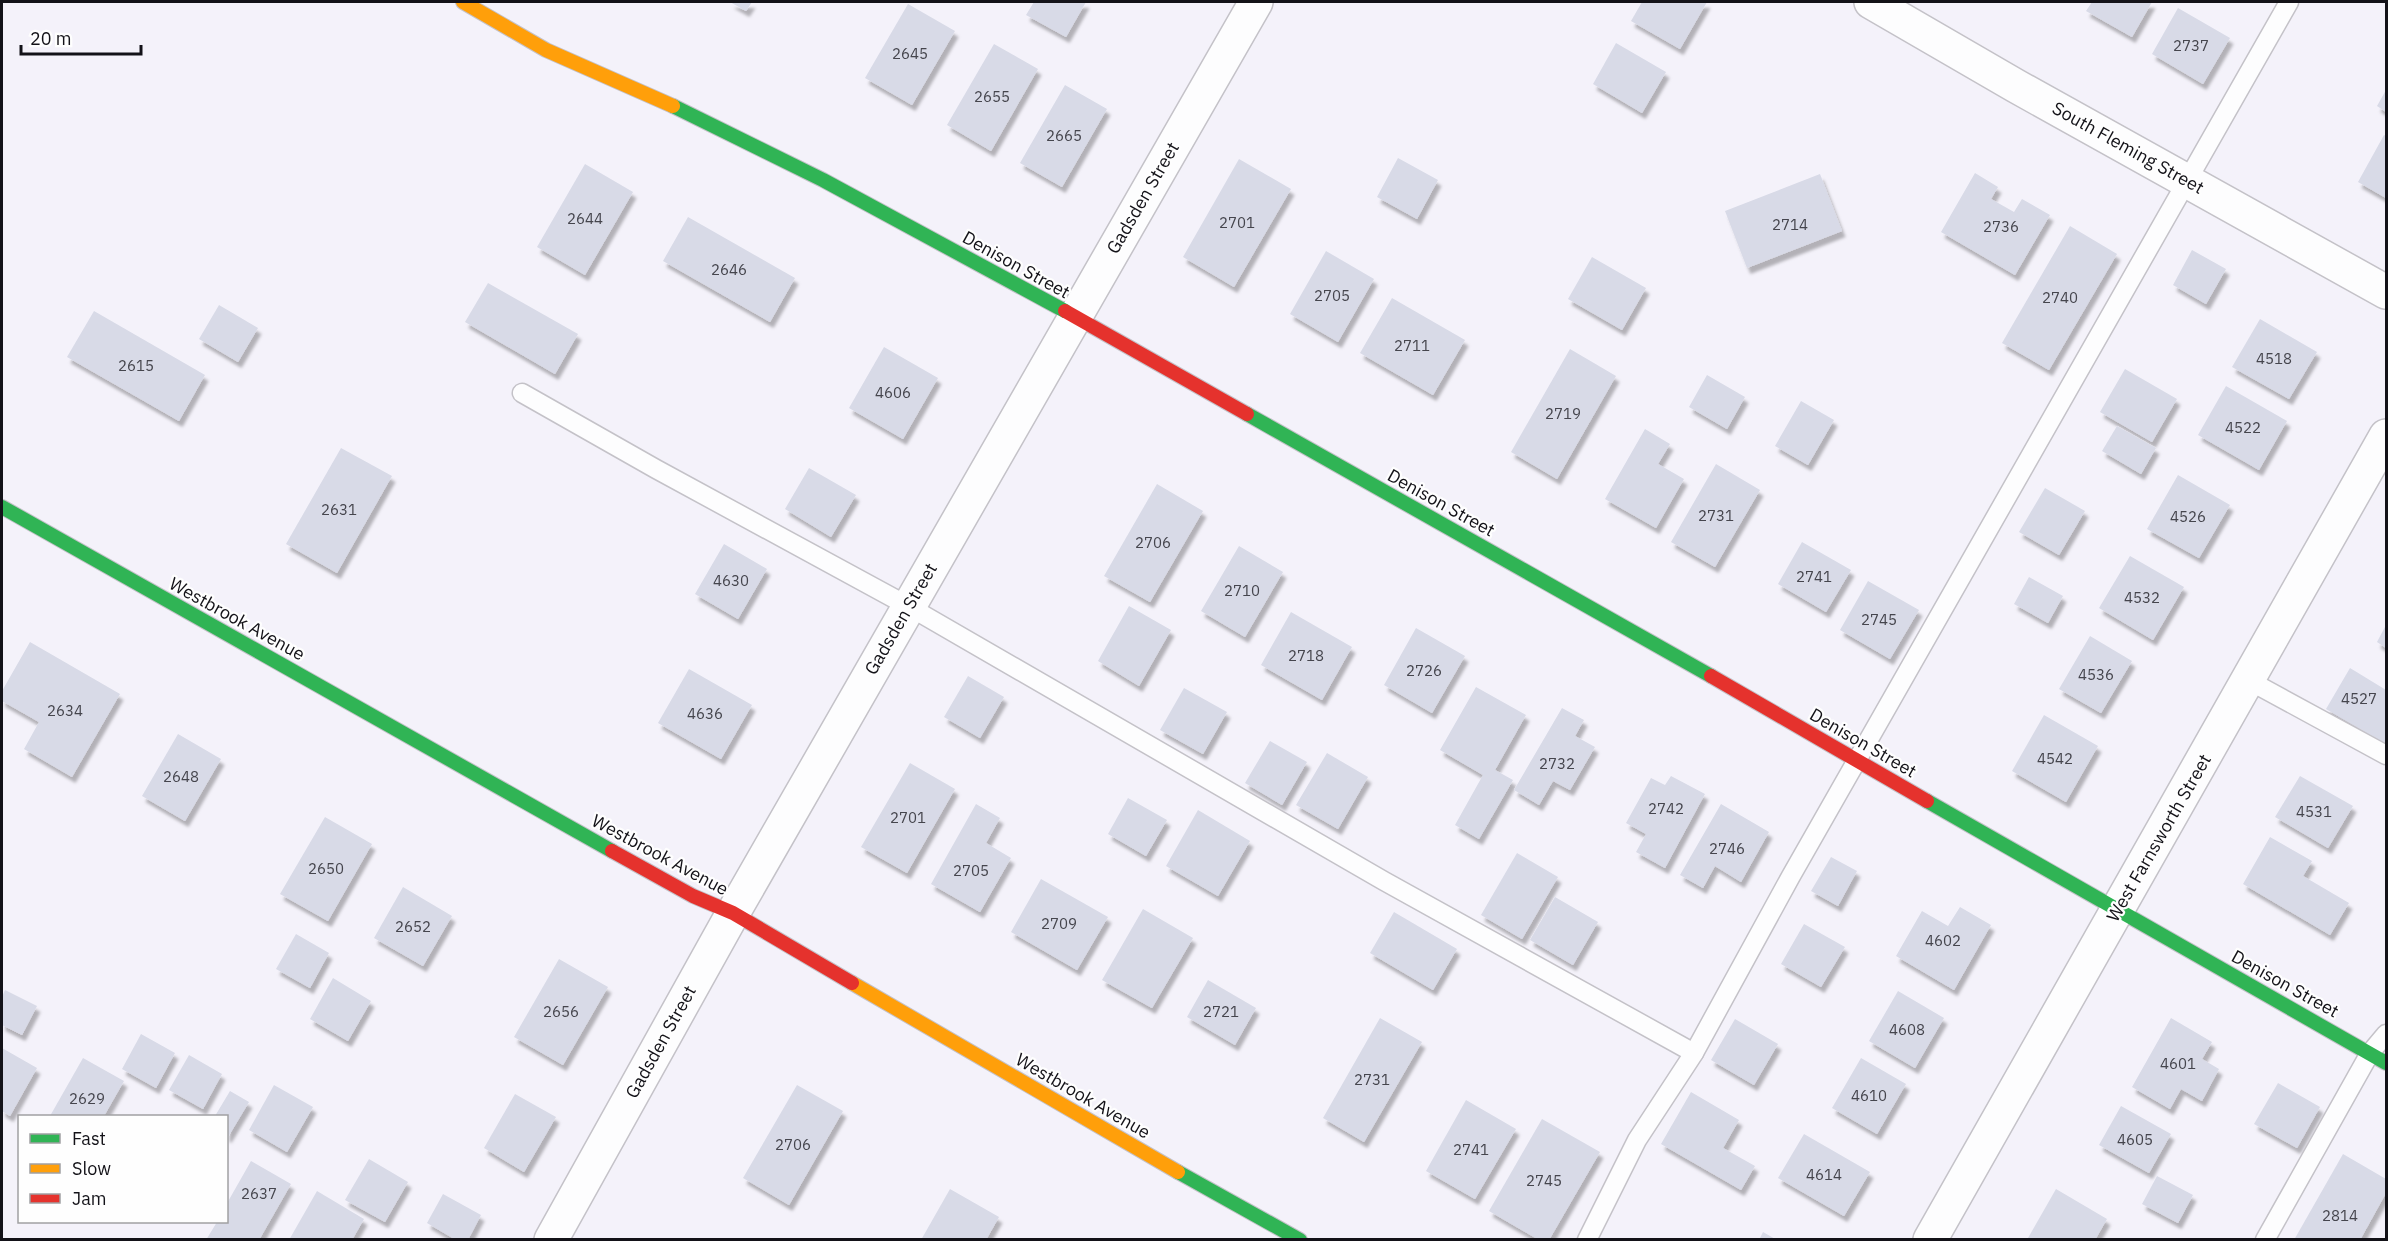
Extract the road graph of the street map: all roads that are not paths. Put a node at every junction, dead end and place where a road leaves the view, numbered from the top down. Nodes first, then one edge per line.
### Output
1 (463, 2) edge
2 (1256, 2) edge
3 (1871, 2) edge
4 (2289, 2) edge
5 (2187, 181) junction
6 (2386, 292) edge
7 (1075, 317) junction
8 (522, 393) dead end
9 (2386, 436) edge
10 (2, 507) edge
11 (908, 606) junction
12 (2248, 680) junction
13 (2386, 754) edge
14 (1857, 760) junction
15 (2117, 910) junction
16 (733, 914) junction
17 (2386, 1034) edge
18 (1694, 1053) junction
19 (2370, 1053) junction
20 (2386, 1063) edge
21 (559, 1237) edge
22 (1300, 1239) edge
23 (1587, 1239) edge
24 (1930, 1239) edge
25 (2265, 1239) edge

1 - 7 street, Denison Street
2 - 7 street, Gadsden Street
3 - 5 street, South Fleming Street
4 - 5 lane
5 - 6 street, South Fleming Street
5 - 14 lane
7 - 11 street, Gadsden Street
7 - 14 street, Denison Street
8 - 11 lane
9 - 12 street, West Farnsworth Street
10 - 16 street, Westbrook Avenue
11 - 16 street, Gadsden Street
11 - 18 lane
12 - 13 lane
12 - 15 street, West Farnsworth Street
14 - 15 street, Denison Street
14 - 18 lane
15 - 19 street, Denison Street
15 - 24 street, West Farnsworth Street
16 - 21 street, Gadsden Street
16 - 22 street, Westbrook Avenue
17 - 19 lane
18 - 23 lane
19 - 20 street, Denison Street
19 - 25 lane

